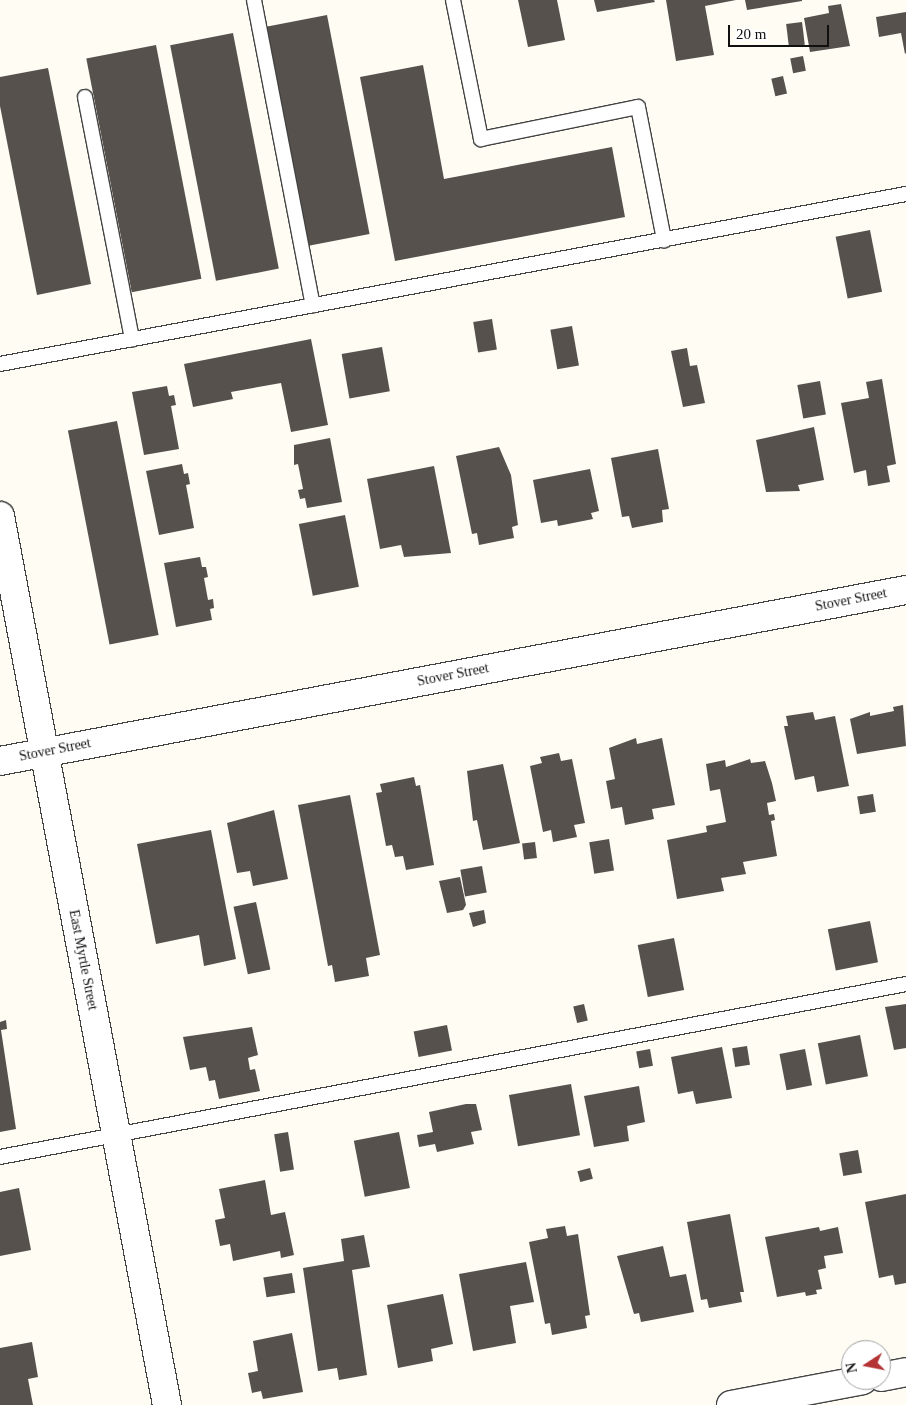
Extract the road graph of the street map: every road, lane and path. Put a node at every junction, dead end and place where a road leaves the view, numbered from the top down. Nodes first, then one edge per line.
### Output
1 (254, 0) edge
2 (453, 0) edge
3 (85, 97) dead end
4 (906, 194) edge
5 (664, 240) junction
6 (313, 305) junction
7 (132, 339) junction
8 (0, 364) edge
9 (0, 516) edge
10 (906, 590) edge
11 (44, 752) junction
12 (0, 760) edge
13 (906, 984) edge
14 (116, 1136) junction
15 (0, 1157) edge
16 (906, 1372) edge
17 (891, 1374) edge
18 (841, 1384) edge
19 (167, 1405) edge
20 (731, 1405) edge

1 - 6 lane
2 - 5 lane
3 - 7 lane
4 - 5 lane
5 - 6 lane
6 - 7 lane
7 - 8 lane
9 - 11 street, East Myrtle Street
10 - 11 street, Stover Street
11 - 12 street, Stover Street
11 - 14 street, East Myrtle Street
13 - 14 lane
14 - 15 lane
14 - 19 street, East Myrtle Street
16 - 17 street
18 - 20 street

